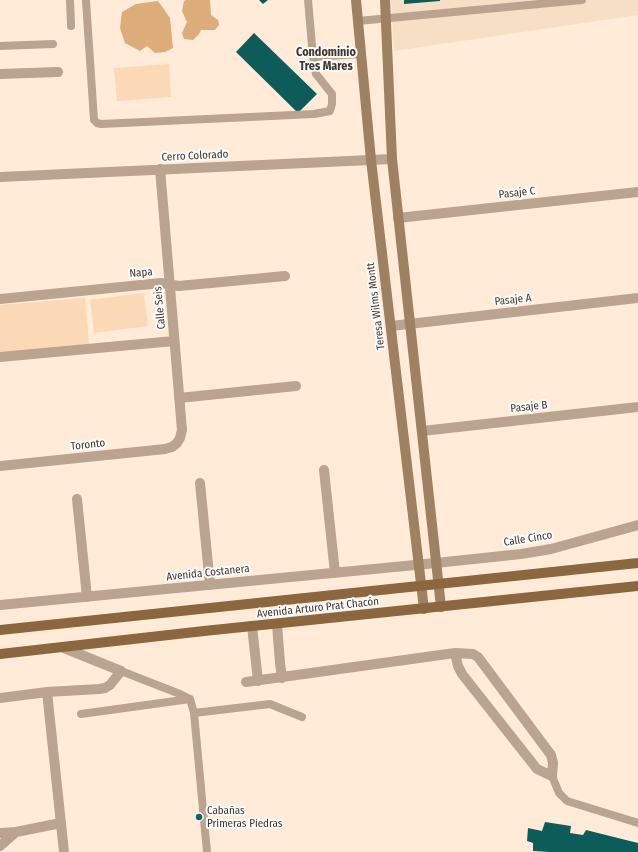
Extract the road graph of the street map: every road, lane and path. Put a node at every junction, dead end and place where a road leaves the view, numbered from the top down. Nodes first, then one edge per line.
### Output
1 (70, 0) edge
2 (308, 0) edge
3 (356, 0) edge
4 (384, 0) edge
5 (582, 0) edge
6 (86, 2) dead end
7 (385, 19) junction
8 (358, 21) junction
9 (71, 26) dead end
10 (53, 44) dead end
11 (0, 46) edge
12 (361, 54) junction
13 (313, 56) junction
14 (58, 72) dead end
15 (0, 74) edge
16 (392, 159) junction
17 (371, 160) junction
18 (160, 170) junction
19 (0, 177) edge
20 (638, 192) edge
21 (398, 218) junction
22 (285, 276) dead end
23 (170, 285) junction
24 (638, 298) edge
25 (0, 299) edge
26 (410, 324) junction
27 (391, 326) junction
28 (174, 341) junction
29 (0, 357) edge
30 (296, 386) dead end
31 (179, 398) junction
32 (638, 407) edge
33 (422, 431) junction
34 (177, 443) joint
35 (0, 466) edge
36 (324, 470) dead end
37 (200, 483) dead end
38 (77, 499) dead end
39 (638, 525) edge
40 (436, 563) junction
41 (638, 563) edge
42 (419, 564) junction
43 (335, 573) junction
44 (438, 584) junction
45 (210, 585) junction
46 (421, 586) junction
47 (638, 586) edge
48 (87, 597) junction
49 (0, 605) edge
50 (441, 607) junction
51 (424, 609) junction
52 (277, 624) junction
53 (252, 626) junction
54 (0, 630) edge
55 (64, 648) junction
56 (455, 653) junction
57 (0, 654) edge
58 (121, 671) junction
59 (282, 678) junction
60 (258, 681) junction
61 (246, 682) dead end
62 (47, 692) junction
63 (0, 698) edge
64 (190, 699) junction
65 (194, 713) junction
66 (80, 714) dead end
67 (302, 717) dead end
68 (552, 776) junction
69 (61, 823) junction
70 (638, 823) edge
71 (16, 832) junction
72 (0, 834) edge
73 (0, 846) edge
74 (64, 852) edge
75 (207, 852) edge

1 - 9 lane
2 - 13 lane
3 - 8 street, Teresa Wilms Montt
4 - 7 street
5 - 7 lane
6 - 13 lane
7 - 8 lane
7 - 16 street
8 - 12 street, Teresa Wilms Montt
10 - 11 lane
12 - 13 lane
12 - 17 street, Teresa Wilms Montt
14 - 15 street
16 - 17 street, Cerro Colorado
16 - 21 street
17 - 18 street, Cerro Colorado
17 - 27 street, Teresa Wilms Montt
18 - 19 street, Cerro Colorado
18 - 23 street, Calle Seis
20 - 21 street, Pasaje C
21 - 26 street
22 - 23 street, Napa
23 - 25 street, Napa
23 - 28 street, Calle Seis
24 - 26 street, Pasaje A
26 - 27 street, Pasaje A
26 - 33 street
27 - 42 street, Teresa Wilms Montt
28 - 29 street
28 - 31 street, Calle Seis
30 - 31 street
31 - 34 street, Calle Seis
32 - 33 street, Pasaje B
33 - 40 street
34 - 35 street, Toronto
36 - 43 street
37 - 45 street
38 - 48 street
39 - 40 street, Calle Cinco
40 - 42 street, Calle Cinco
40 - 44 street
41 - 44 main road, Avenida Arturo Prat Chacón
42 - 43 street, Avenida Costanera
42 - 46 street, Teresa Wilms Montt
43 - 45 street, Avenida Costanera
44 - 46 main road, Avenida Arturo Prat Chacón
44 - 50 street
45 - 48 street, Avenida Costanera
46 - 51 street, Teresa Wilms Montt
46 - 54 main road, Avenida Arturo Prat Chacón
47 - 50 main road, Avenida Arturo Prat Chacón
48 - 49 street, Avenida Costanera
50 - 51 main road, Avenida Arturo Prat Chacón
51 - 52 main road, Avenida Arturo Prat Chacón
52 - 53 main road, Avenida Arturo Prat Chacón
52 - 59 street
53 - 55 main road, Avenida Arturo Prat Chacón
53 - 60 street
55 - 57 main road, Avenida Arturo Prat Chacón
55 - 58 street
56 - 59 street
56 - 68 street
56 - 68 street
58 - 62 street
58 - 64 lane
59 - 60 street
60 - 61 street
62 - 63 street
62 - 69 street
64 - 65 lane
64 - 66 lane
65 - 67 lane
65 - 75 lane
68 - 70 lane
69 - 71 street
69 - 74 street
71 - 72 street
71 - 73 street

